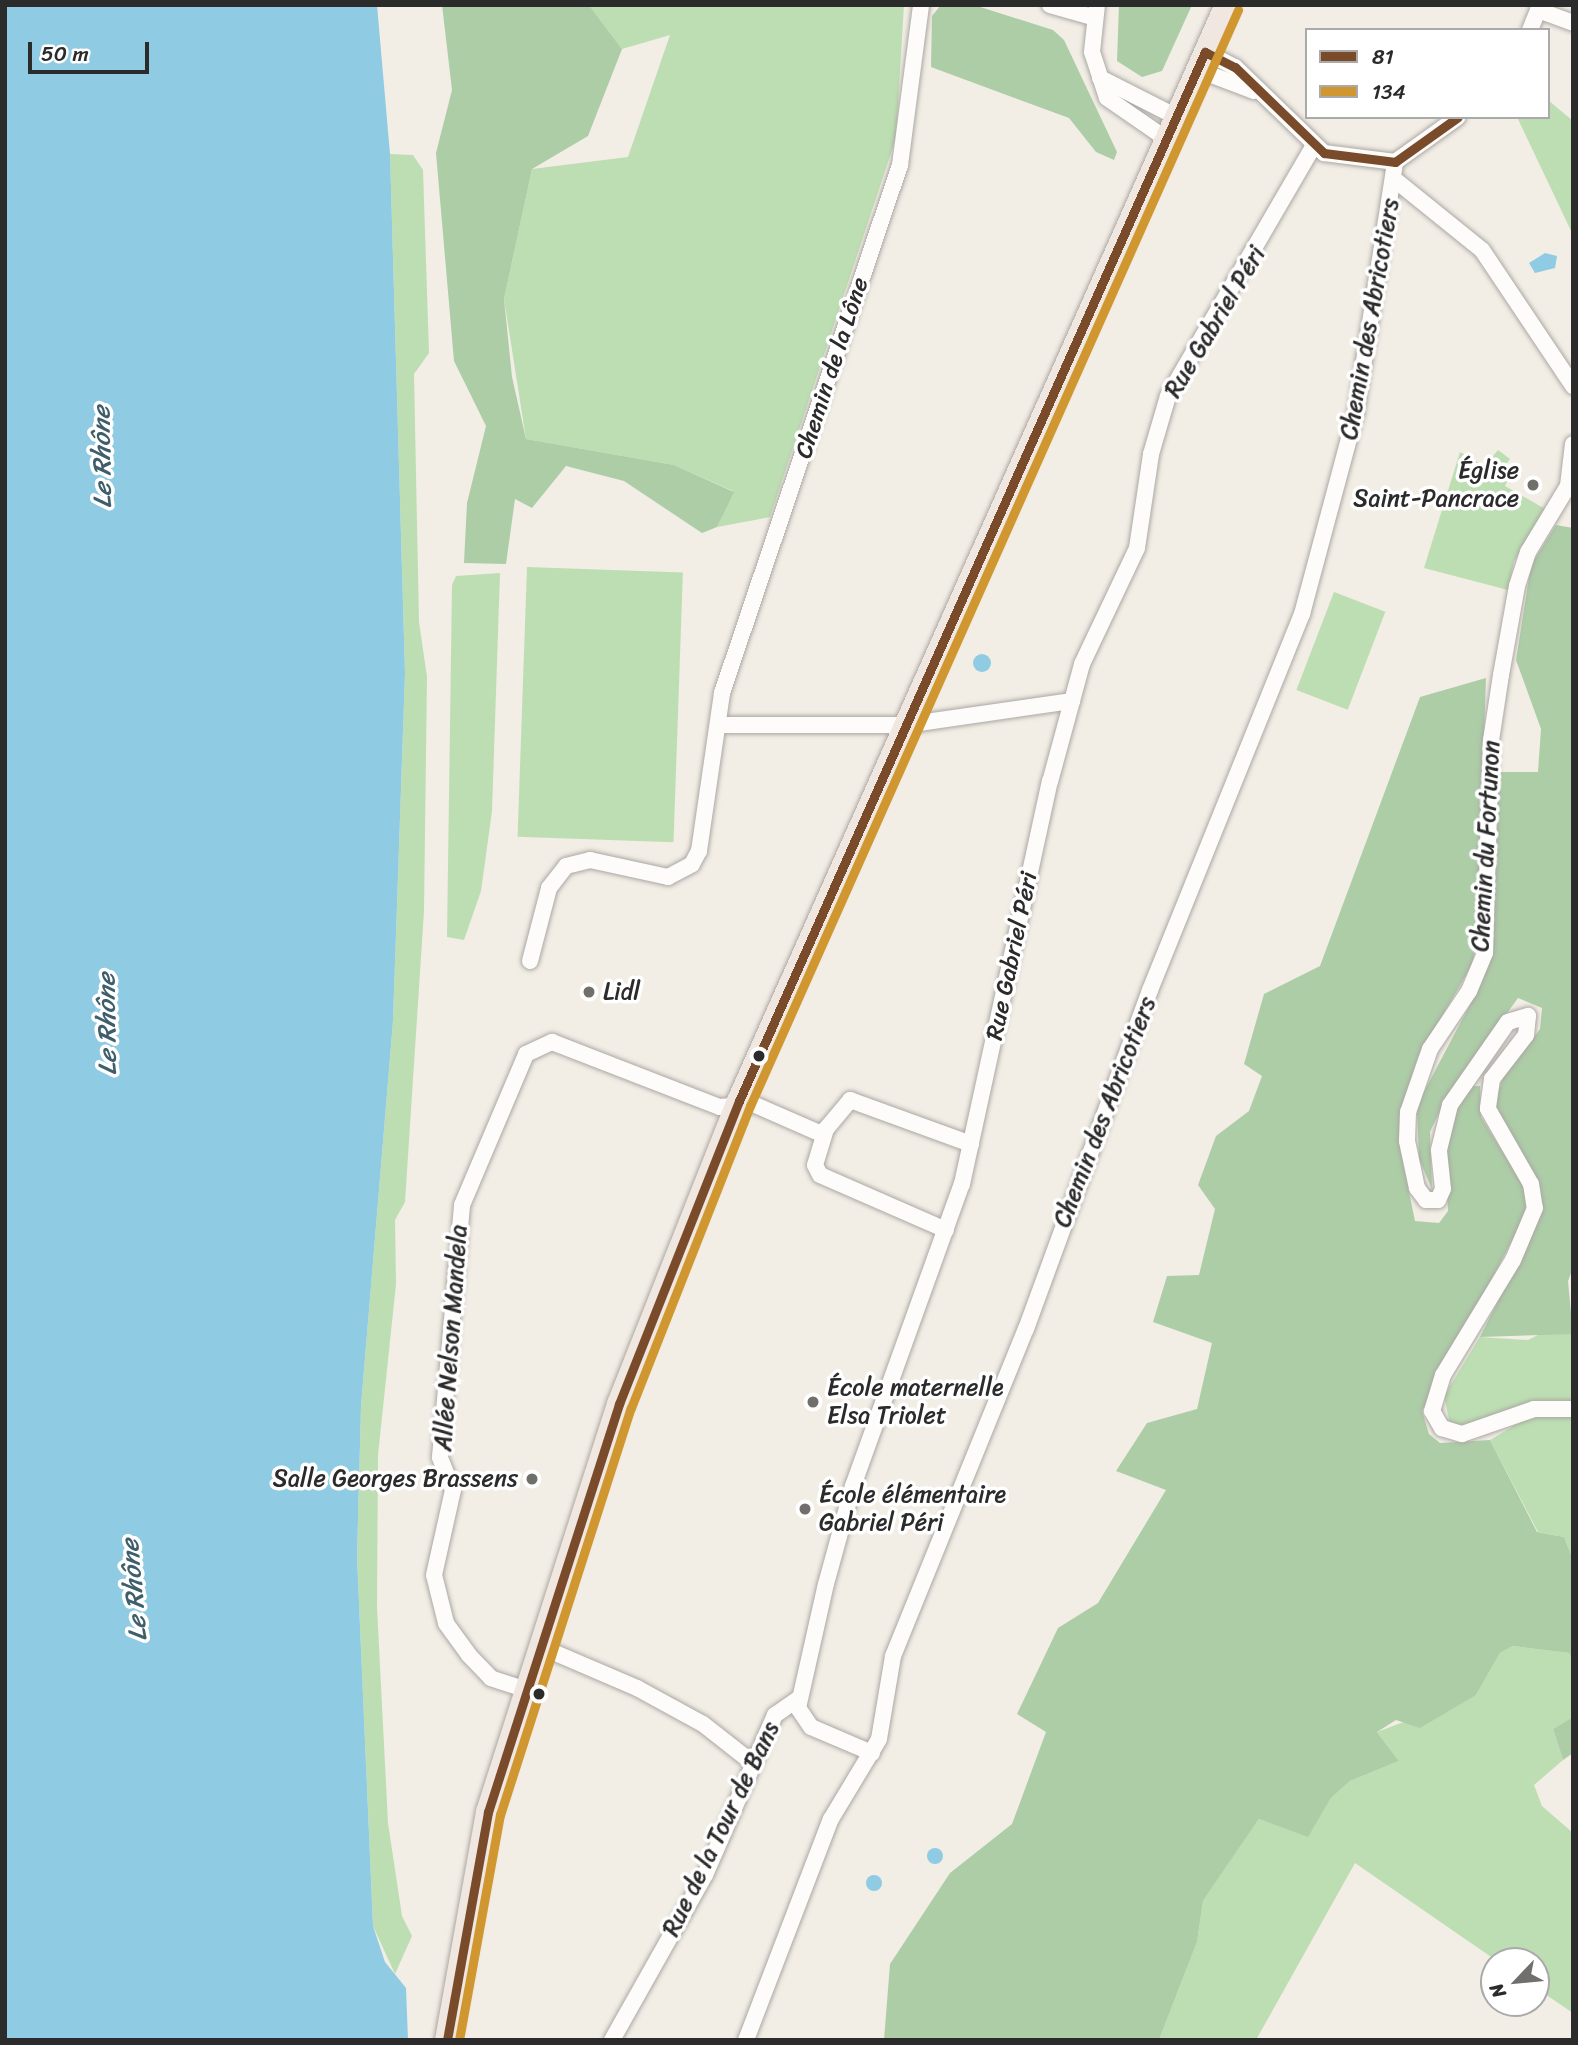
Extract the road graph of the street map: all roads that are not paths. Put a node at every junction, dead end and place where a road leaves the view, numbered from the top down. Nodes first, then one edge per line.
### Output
1 (921, 5) edge
2 (1050, 5) edge
3 (1227, 5) edge
4 (1539, 8) edge
5 (1095, 11) edge
6 (1573, 23) edge
7 (1531, 28) edge
8 (1201, 61) junction
9 (1098, 76) junction
10 (1456, 119) edge
11 (1170, 127) junction
12 (1313, 147) junction
13 (1394, 171) junction
14 (1573, 386) edge
15 (1573, 444) edge
16 (1072, 701) junction
17 (718, 725) junction
18 (905, 725) junction
19 (530, 961) dead end
20 (739, 1101) junction
21 (824, 1135) junction
22 (971, 1144) junction
23 (946, 1230) junction
24 (1573, 1409) edge
25 (539, 1646) junction
26 (527, 1690) junction
27 (798, 1699) junction
28 (872, 1753) junction
29 (754, 1764) junction
30 (447, 2040) edge
31 (611, 2040) edge
32 (746, 2040) edge

1 - 17 street, Chemin de la Lône
2 - 5 street
3 - 8 main road
4 - 6 street
4 - 7 street
5 - 9 street
8 - 11 main road
8 - 12 street
9 - 11 street
9 - 11 street
10 - 13 street
11 - 18 main road
12 - 13 street
12 - 16 street, Rue Gabriel Péri
13 - 14 street
13 - 28 street, Chemin des Abricotiers
15 - 24 street, Chemin du Fortunon
16 - 18 street
16 - 22 street, Rue Gabriel Péri
17 - 18 street
17 - 19 street, Chemin de la Lône
18 - 20 main road
20 - 21 street
20 - 25 main road
20 - 26 street, Allée Nelson Mandela
21 - 22 street
21 - 23 street
22 - 23 street, Rue Gabriel Péri
23 - 27 street, Rue Gabriel Péri
25 - 26 main road
25 - 29 street
26 - 30 main road
27 - 28 street
27 - 29 street, Rue de la Tour de Bans
28 - 32 street, Chemin des Abricotiers
29 - 31 street, Rue de la Tour de Bans

